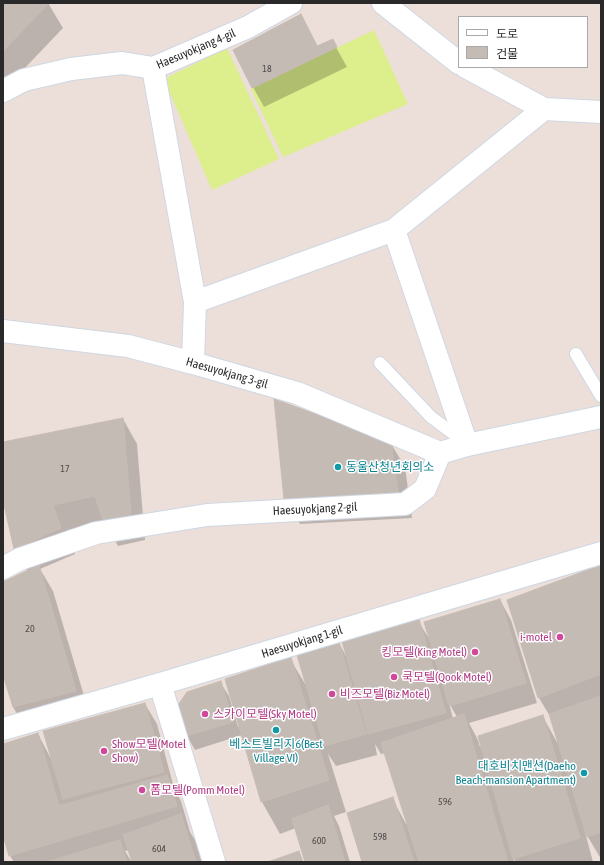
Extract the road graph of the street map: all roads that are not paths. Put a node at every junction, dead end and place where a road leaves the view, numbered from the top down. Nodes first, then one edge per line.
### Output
1 (291, 3) edge
2 (383, 3) edge
3 (458, 62) edge
4 (153, 68) junction
5 (468, 68) edge
6 (3, 91) edge
7 (544, 109) junction
8 (601, 112) edge
9 (394, 230) junction
10 (195, 302) junction
11 (3, 331) edge
12 (576, 354) dead end
13 (193, 363) junction
14 (380, 363) dead end
15 (601, 396) edge
16 (601, 417) edge
17 (467, 445) junction
18 (440, 453) junction
19 (601, 553) edge
20 (3, 568) edge
21 (160, 684) junction
22 (3, 729) edge
23 (214, 862) edge

1 - 4 street, Haesuyokjang 4-gil
2 - 3 street
4 - 6 street, Haesuyokjang 4-gil
4 - 10 street
5 - 7 street
7 - 8 street
7 - 9 street
9 - 10 street
9 - 17 street
10 - 13 street
11 - 13 street, Haesuyokjang 3-gil
12 - 15 lane
13 - 18 street, Haesuyokjang 3-gil
14 - 17 lane
16 - 17 street
17 - 18 street
18 - 20 street, Haesuyokjang 2-gil
19 - 21 street, Haesuyokjang 1-gil
21 - 22 street, Haesuyokjang 1-gil
21 - 23 street

